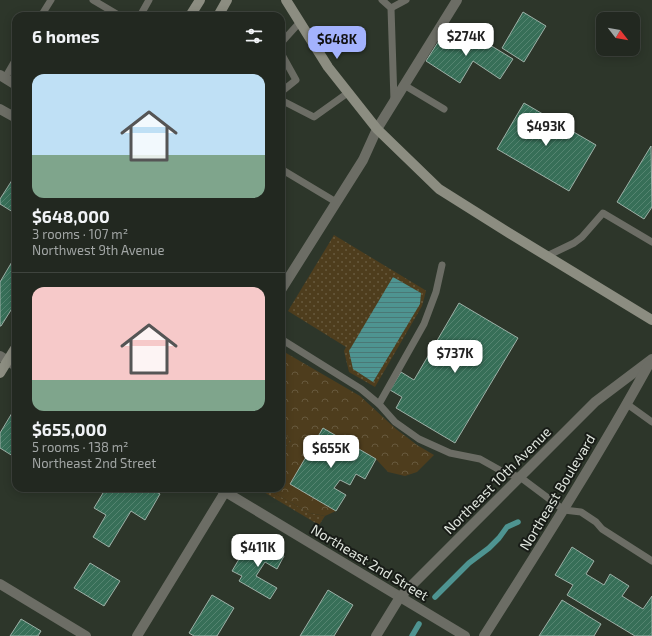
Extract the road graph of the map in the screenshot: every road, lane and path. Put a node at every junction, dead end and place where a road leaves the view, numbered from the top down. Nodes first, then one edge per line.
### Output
1 (51, 0) edge
2 (93, 0) edge
3 (149, 0) edge
4 (200, 0) edge
5 (227, 0) edge
6 (286, 0) edge
7 (382, 0) edge
8 (406, 0) edge
9 (457, 0) edge
10 (391, 8) junction
11 (44, 12) edge
12 (113, 12) edge
13 (142, 12) edge
14 (192, 12) edge
15 (220, 12) edge
16 (300, 22) junction
17 (285, 39) edge
18 (285, 60) edge
19 (12, 64) edge
20 (2, 77) edge
21 (12, 82) edge
22 (404, 85) junction
23 (285, 89) edge
24 (349, 92) junction
25 (394, 101) junction
26 (285, 102) edge
27 (0, 109) edge
28 (444, 109) dead end
29 (12, 116) edge
30 (377, 129) junction
31 (285, 171) edge
32 (336, 202) junction
33 (652, 242) edge
34 (548, 256) junction
35 (442, 265) dead end
36 (285, 284) edge
37 (652, 320) edge
38 (285, 342) edge
39 (652, 360) edge
40 (8, 361) edge
41 (0, 373) edge
42 (379, 404) junction
43 (627, 404) junction
44 (652, 422) edge
45 (520, 477) junction
46 (221, 492) edge
47 (225, 492) edge
48 (564, 510) junction
49 (652, 561) edge
50 (0, 584) edge
51 (400, 596) junction
52 (86, 636) edge
53 (137, 636) edge
54 (376, 636) edge
55 (465, 636) edge
56 (484, 636) edge

1 - 11 lane
2 - 12 lane
3 - 13 lane
4 - 14 main road
5 - 15 main road
6 - 16 main road
7 - 10 lane
8 - 10 lane
9 - 22 street
10 - 25 lane
16 - 17 lane
16 - 24 main road
18 - 23 lane
19 - 20 lane
20 - 21 street
22 - 25 street
22 - 28 lane
24 - 26 lane
24 - 30 main road
25 - 30 street
27 - 29 street
30 - 32 street
30 - 34 main road
31 - 32 lane
32 - 36 street
33 - 34 lane
34 - 37 main road
35 - 42 lane
38 - 42 lane
39 - 43 street, Northeast Boulevard
39 - 45 street, Northeast 10th Avenue
40 - 41 main road
42 - 45 lane
43 - 44 lane
43 - 48 street, Northeast Boulevard
45 - 48 lane
45 - 51 street, Northeast 10th Avenue
46 - 53 street
47 - 51 street, Northeast 2nd Street
48 - 49 lane
48 - 56 street, Northeast Boulevard
50 - 52 street
51 - 54 street, Northeast 10th Avenue
51 - 55 street, Northeast 2nd Street

